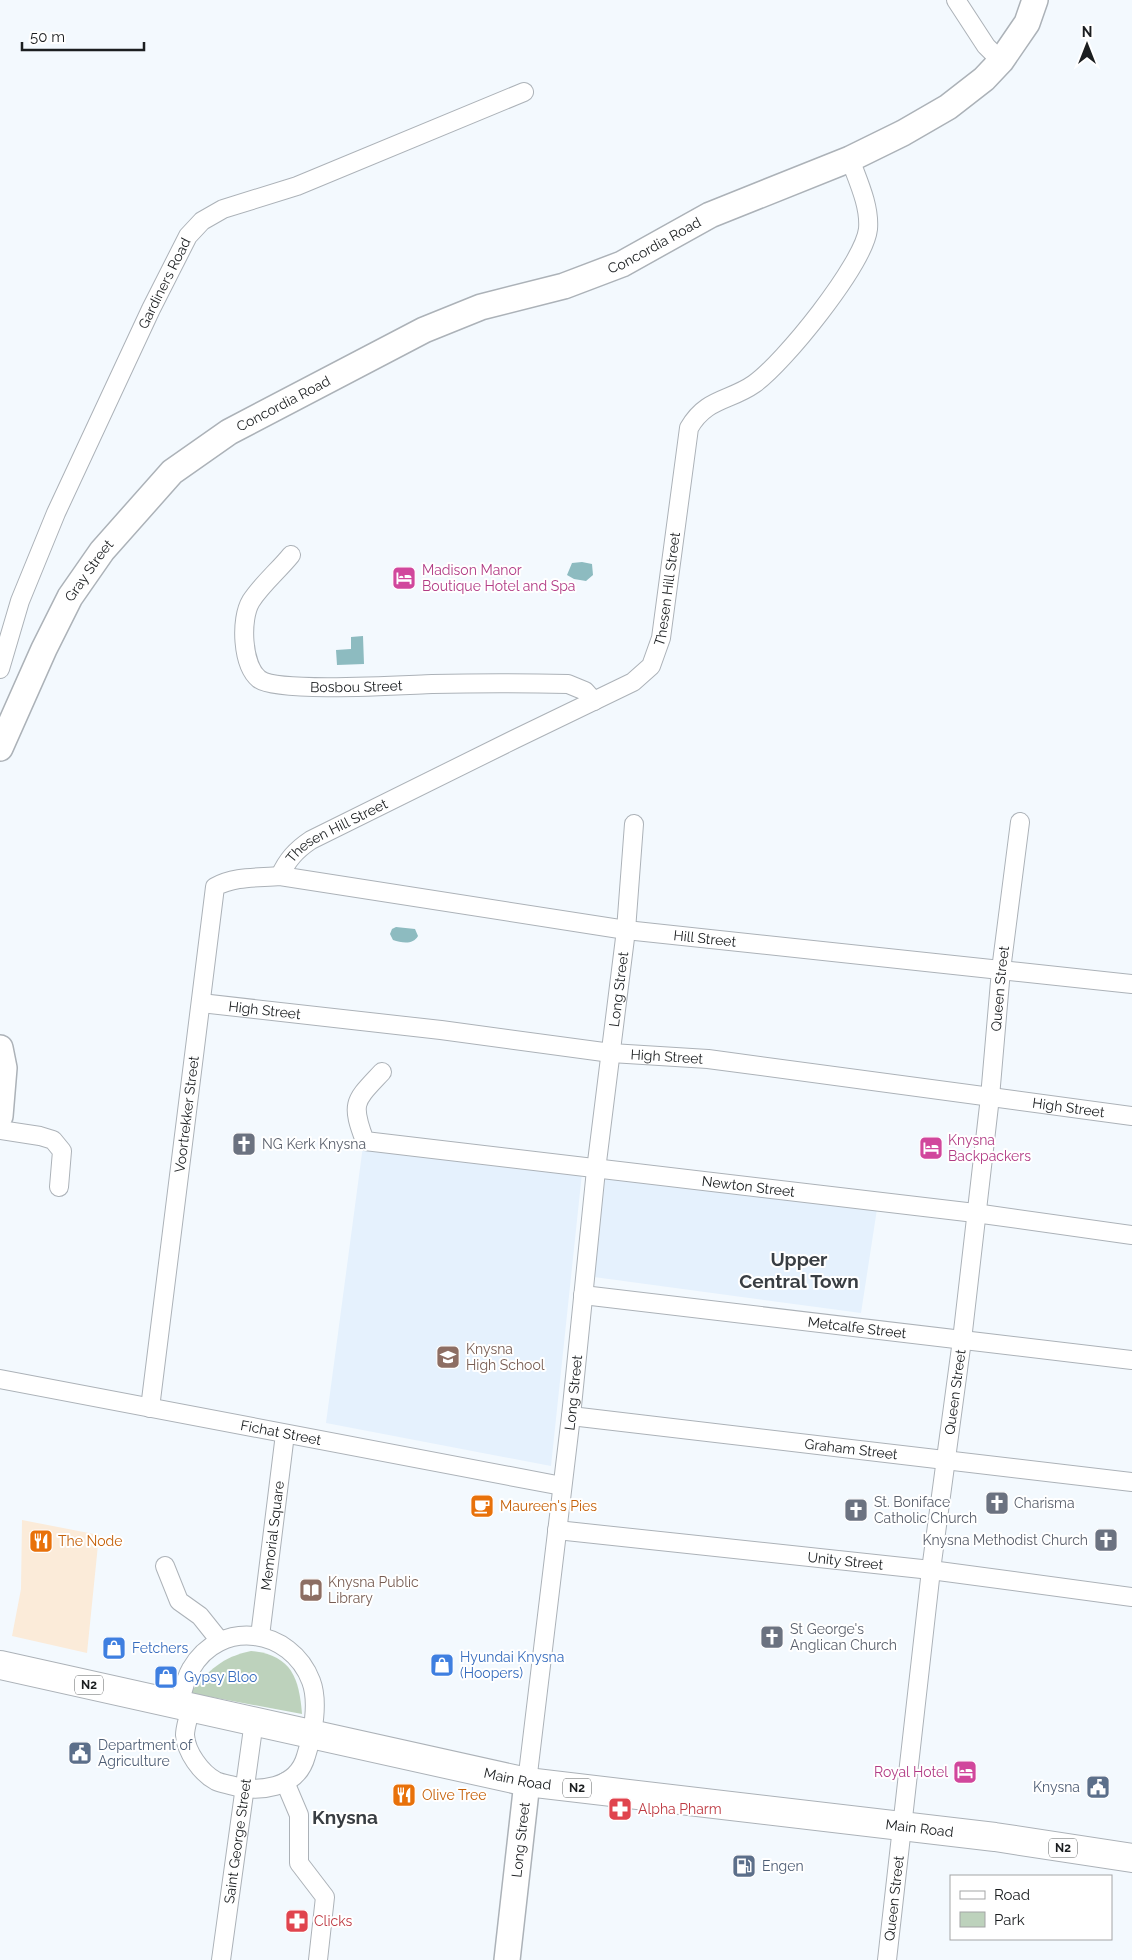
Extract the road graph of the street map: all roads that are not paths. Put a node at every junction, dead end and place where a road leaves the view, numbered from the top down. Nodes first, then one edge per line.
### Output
1 (956, 0) edge
2 (1034, 0) edge
3 (1001, 61) junction
4 (524, 92) dead end
5 (850, 159) junction
6 (229, 432) joint
7 (291, 555) dead end
8 (0, 670) edge
9 (594, 701) junction
10 (0, 748) edge
11 (1020, 822) dead end
12 (634, 824) dead end
13 (280, 876) junction
14 (626, 930) junction
15 (1001, 970) junction
16 (1132, 984) edge
17 (201, 1003) junction
18 (0, 1048) edge
19 (611, 1053) junction
20 (382, 1072) dead end
21 (990, 1097) junction
22 (0, 1116) edge
23 (1132, 1116) edge
24 (0, 1130) edge
25 (596, 1170) junction
26 (59, 1187) dead end
27 (975, 1212) junction
28 (1132, 1235) edge
29 (583, 1295) junction
30 (962, 1340) junction
31 (1132, 1360) edge
32 (0, 1380) edge
33 (150, 1408) junction
34 (572, 1416) junction
35 (284, 1434) junction
36 (946, 1459) junction
37 (1132, 1482) edge
38 (562, 1486) junction
39 (558, 1530) junction
40 (165, 1566) dead end
41 (931, 1570) junction
42 (1132, 1597) edge
43 (260, 1636) junction
44 (220, 1641) junction
45 (0, 1665) edge
46 (185, 1707) junction
47 (254, 1721) junction
48 (310, 1733) junction
49 (286, 1782) junction
50 (527, 1782) junction
51 (244, 1789) junction
52 (903, 1826) junction
53 (1132, 1858) edge
54 (221, 1960) edge
55 (318, 1960) edge
56 (507, 1960) edge
57 (887, 1960) edge

1 - 3 street
2 - 3 street, Concordia Road
3 - 5 street, Concordia Road
4 - 8 street, Gardiners Road
5 - 6 street, Concordia Road
5 - 9 street, Thesen Hill Street
6 - 10 street, Gray Street
7 - 9 street, Bosbou Street
9 - 13 street, Thesen Hill Street
11 - 15 street, Queen Street
12 - 14 street, Long Street
13 - 14 street, Hill Street
13 - 17 street, Voortrekker Street
14 - 15 street, Hill Street
14 - 19 street, Long Street
15 - 16 street, Hill Street
15 - 21 street, Queen Street
17 - 19 street, High Street
17 - 33 street, Voortrekker Street
18 - 22 street
19 - 21 street, High Street
19 - 25 street, Long Street
20 - 25 street, Newton Street
21 - 23 street, High Street
21 - 27 street, Queen Street
24 - 26 street
25 - 27 street, Newton Street
25 - 29 street, Long Street
27 - 28 street, Newton Street
27 - 30 street, Queen Street
29 - 30 street, Metcalfe Street
29 - 34 street, Long Street
30 - 31 street, Metcalfe Street
30 - 36 street, Queen Street
32 - 33 street, Fichat Street
33 - 35 street, Fichat Street
34 - 36 street, Graham Street
34 - 38 street, Long Street
35 - 38 street, Fichat Street
35 - 43 street, Memorial Square
36 - 37 street, Graham Street
36 - 41 street, Queen Street
38 - 39 street, Long Street
39 - 41 street, Unity Street
39 - 50 street, Long Street
40 - 44 street
41 - 42 street, Unity Street
41 - 52 street, Queen Street
43 - 44 street
43 - 48 street
44 - 46 street
45 - 46 highway, Main Road / N2
46 - 47 highway, Main Road / N2
46 - 51 street
47 - 48 highway, Main Road / N2
47 - 51 street, Saint George Street
48 - 49 street
48 - 50 highway, Main Road / N2
49 - 51 street
49 - 55 street
50 - 52 highway, Main Road / N2
50 - 56 street, Long Street
51 - 54 street, Saint George Street
52 - 53 highway, Main Road / N2
52 - 57 street, Queen Street

